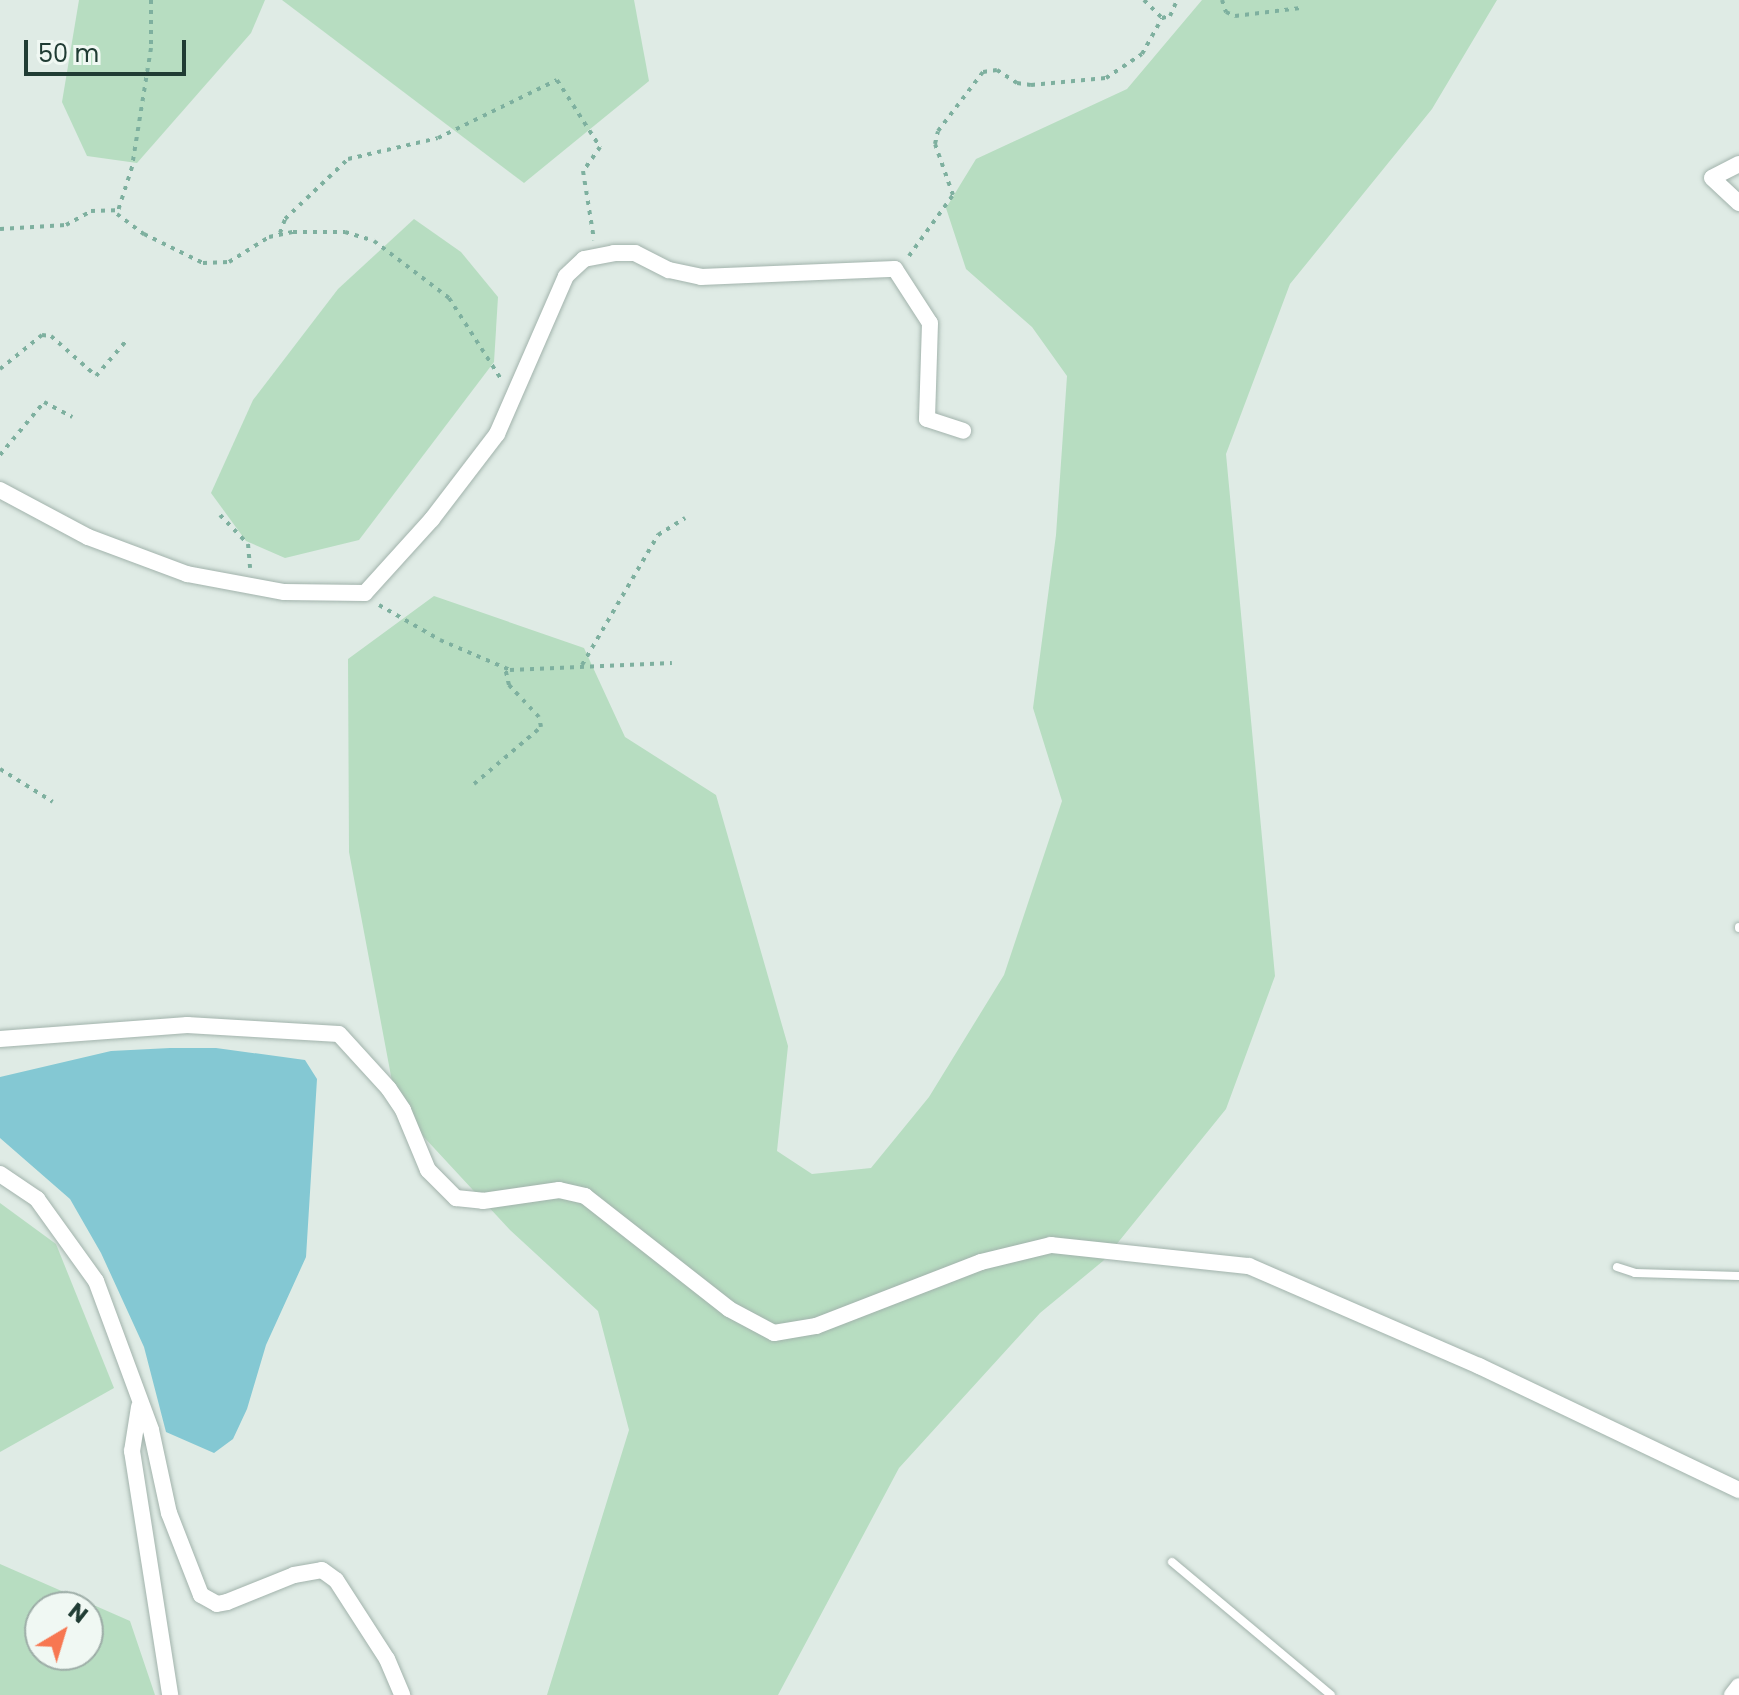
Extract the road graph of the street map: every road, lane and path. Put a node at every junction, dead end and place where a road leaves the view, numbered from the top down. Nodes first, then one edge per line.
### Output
1 (151, 0) edge
2 (1144, 0) edge
3 (1177, 0) edge
4 (1222, 0) edge
5 (1301, 8) dead end
6 (1162, 18) junction
7 (1739, 164) edge
8 (1739, 203) edge
9 (116, 210) junction
10 (0, 229) edge
11 (280, 234) junction
12 (595, 255) junction
13 (895, 269) junction
14 (126, 341) dead end
15 (0, 369) edge
16 (505, 413) junction
17 (72, 417) dead end
18 (963, 431) dead end
19 (0, 455) edge
20 (0, 490) edge
21 (220, 515) dead end
22 (685, 518) dead end
23 (243, 586) junction
24 (365, 593) junction
25 (672, 663) dead end
26 (582, 665) junction
27 (505, 668) junction
28 (0, 769) edge
29 (474, 784) dead end
30 (53, 802) dead end
31 (0, 1039) edge
32 (0, 1174) edge
33 (1617, 1267) dead end
34 (1739, 1276) edge
35 (139, 1407) junction
36 (1739, 1490) edge
37 (1172, 1562) dead end
38 (1739, 1686) edge
39 (170, 1695) edge
40 (402, 1695) edge
41 (1331, 1695) edge
42 (1732, 1695) edge

1 - 9 path
2 - 6 path
3 - 6 path
4 - 5 path
6 - 13 path
7 - 8 street
9 - 10 path
9 - 11 path
11 - 12 path
11 - 16 path
12 - 13 street
12 - 16 street
13 - 18 street
14 - 15 path
16 - 24 street
17 - 19 path
20 - 23 street
21 - 23 path
22 - 26 path
23 - 24 street
24 - 27 path
25 - 26 path
26 - 27 path
27 - 29 path
28 - 30 path
31 - 36 street
32 - 35 street
33 - 34 lane
35 - 39 street
35 - 40 street
37 - 41 lane
38 - 42 street

